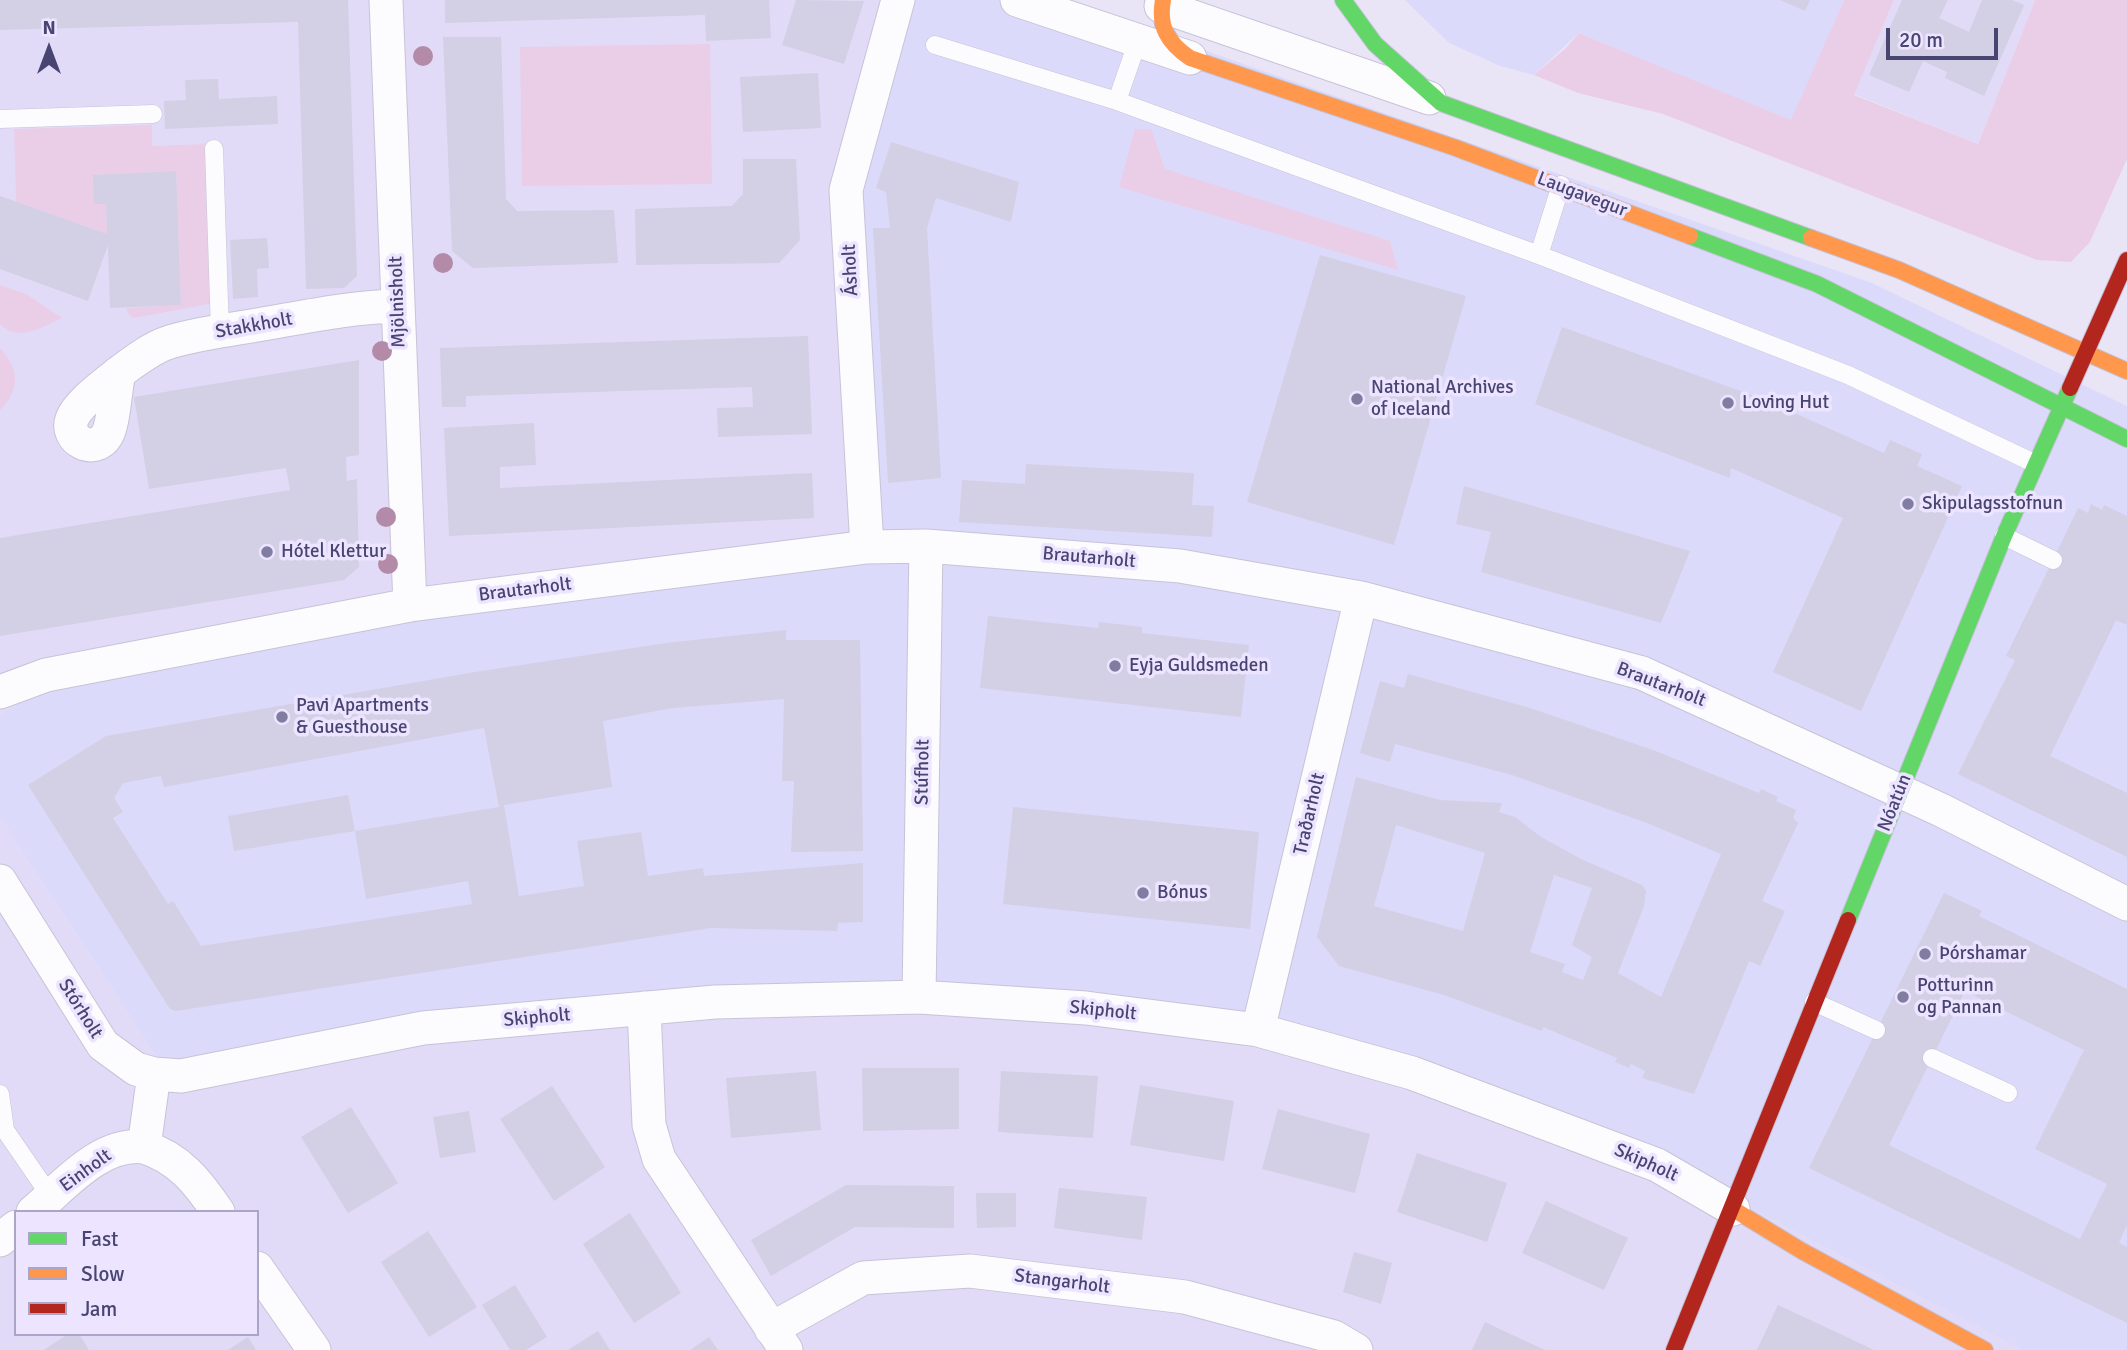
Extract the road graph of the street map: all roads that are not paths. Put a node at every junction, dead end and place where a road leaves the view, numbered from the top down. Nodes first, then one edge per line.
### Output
1 (386, 0) edge
2 (898, 0) edge
3 (1017, 0) edge
4 (1343, 0) edge
5 (1162, 3) edge
6 (1138, 40) junction
7 (934, 45) dead end
8 (1190, 58) junction
9 (1117, 101) junction
10 (1441, 103) junction
11 (153, 114) dead end
12 (0, 119) edge
13 (1573, 148) junction
14 (214, 149) dead end
15 (1561, 186) junction
16 (1539, 255) junction
17 (2127, 260) edge
18 (398, 306) junction
19 (220, 332) junction
20 (2085, 352) junction
21 (2127, 371) edge
22 (119, 373) dead end
23 (2061, 405) junction
24 (2127, 439) edge
25 (2034, 463) junction
26 (2004, 536) junction
27 (926, 546) junction
28 (867, 547) junction
29 (2053, 560) dead end
30 (1361, 598) junction
31 (410, 605) junction
32 (0, 692) edge
33 (1900, 791) junction
34 (0, 881) edge
35 (2127, 904) edge
36 (919, 997) junction
37 (1814, 1002) junction
38 (644, 1008) junction
39 (1258, 1030) junction
40 (1877, 1030) dead end
41 (1932, 1058) dead end
42 (154, 1074) junction
43 (2008, 1093) dead end
44 (0, 1094) edge
45 (144, 1147) junction
46 (42, 1204) edge
47 (1733, 1209) junction
48 (217, 1210) edge
49 (14, 1229) edge
50 (0, 1240) edge
51 (259, 1271) edge
52 (778, 1339) edge
53 (314, 1350) edge
54 (1356, 1350) edge
55 (1674, 1350) edge
56 (1985, 1350) edge

1 - 18 street, Mjölnisholt
2 - 28 street, Ásholt
3 - 6 street, Laugavegur
4 - 10 main road
5 - 8 main road
5 - 10 street, Laugavegur
6 - 8 street, Laugavegur
6 - 9 lane
7 - 9 lane
8 - 15 main road, Laugavegur
9 - 16 lane
10 - 13 main road, Laugavegur
11 - 12 lane
13 - 15 lane
13 - 20 main road, Laugavegur
14 - 19 lane
15 - 16 lane
15 - 23 main road, Laugavegur
16 - 25 lane
17 - 20 main road, Nóatún
18 - 19 street, Stakkholt
18 - 31 street, Mjölnisholt
19 - 22 street, Stakkholt
20 - 21 main road, Laugavegur
20 - 23 main road, Nóatún
23 - 24 main road, Laugavegur
23 - 25 main road, Nóatún
25 - 26 main road, Nóatún
26 - 29 lane
26 - 33 main road, Nóatún
27 - 28 street, Brautarholt
27 - 30 street, Brautarholt
27 - 36 street, Stúfholt
28 - 31 street, Brautarholt
30 - 33 street, Brautarholt
30 - 39 street, Traðarholt
31 - 32 street, Brautarholt
33 - 35 street, Brautarholt
33 - 37 main road, Nóatún
34 - 42 street, Stórholt
36 - 38 street, Skipholt
36 - 39 street, Skipholt
37 - 40 lane
37 - 47 main road, Nóatún
38 - 42 street, Skipholt
38 - 52 street, Stangarholt
39 - 47 street, Skipholt
41 - 43 lane
42 - 45 street
44 - 46 lane
45 - 46 street, Einholt
45 - 48 street
47 - 55 main road, Nóatún
47 - 56 main road, Skipholt
49 - 50 street
51 - 53 street
52 - 54 street, Stangarholt

